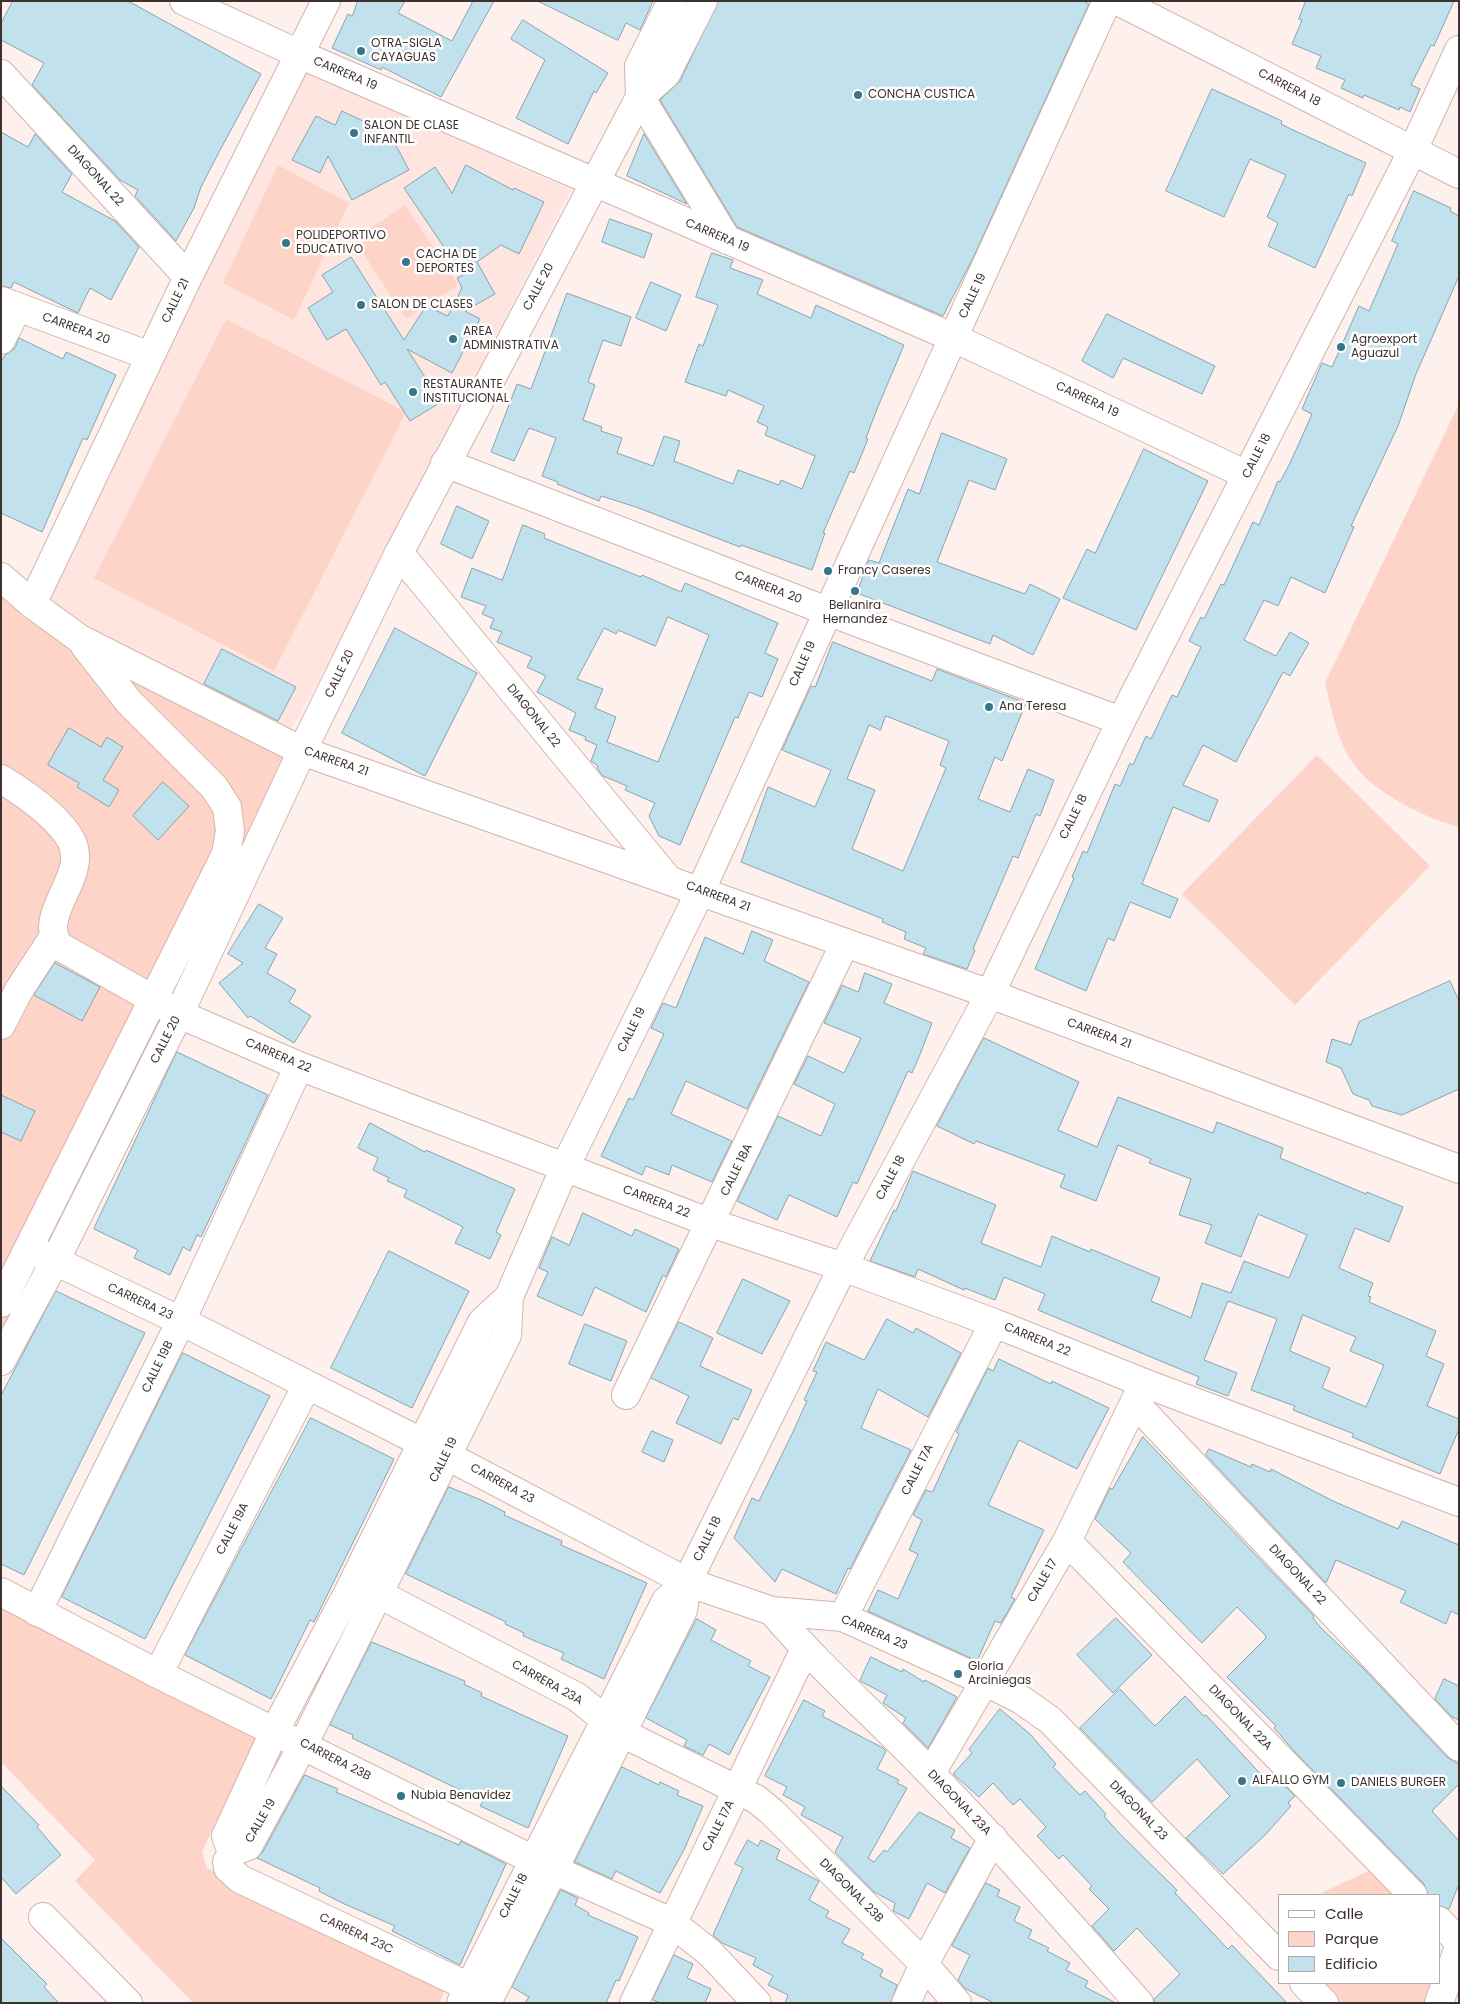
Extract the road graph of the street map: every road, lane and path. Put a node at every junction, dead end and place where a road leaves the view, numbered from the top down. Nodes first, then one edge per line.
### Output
1 (184, 1) edge
2 (326, 1) edge
3 (672, 1) edge
4 (703, 1) edge
5 (1108, 1) edge
6 (1118, 1) edge
7 (1459, 50) edge
8 (299, 54) junction
9 (1, 74) edge
10 (640, 97) junction
11 (1413, 150) junction
12 (1459, 174) edge
13 (594, 182) junction
14 (727, 240) junction
15 (188, 278) junction
16 (10, 304) edge
17 (954, 338) junction
18 (1, 340) edge
19 (150, 356) junction
20 (445, 463) junction
21 (1248, 475) junction
22 (399, 553) junction
23 (1, 578) edge
24 (32, 604) junction
25 (827, 611) junction
26 (80, 639) junction
27 (1121, 721) junction
28 (302, 751) junction
29 (1, 778) edge
30 (667, 878) junction
31 (700, 892) junction
32 (52, 938) junction
33 (845, 944) junction
34 (9, 988) edge
35 (990, 994) junction
36 (154, 1000) junction
37 (179, 1014) junction
38 (1, 1025) edge
39 (299, 1066) junction
40 (564, 1168) junction
41 (1459, 1169) edge
42 (711, 1223) junction
43 (30, 1248) junction
44 (55, 1261) junction
45 (843, 1268) junction
46 (509, 1297) junction
47 (1, 1302) edge
48 (181, 1321) junction
49 (994, 1323) junction
50 (1, 1361) edge
51 (307, 1385) junction
52 (1140, 1393) junction
53 (626, 1395) dead end
54 (422, 1443) junction
55 (446, 1455) junction
56 (1459, 1502) edge
57 (1067, 1541) junction
58 (687, 1582) junction
59 (1, 1592) edge
60 (379, 1594) junction
61 (772, 1611) junction
62 (37, 1612) junction
63 (843, 1617) junction
64 (805, 1649) junction
65 (158, 1674) junction
66 (986, 1682) junction
67 (613, 1727) junction
68 (275, 1730) junction
69 (303, 1744) junction
70 (1459, 1747) edge
71 (931, 1774) junction
72 (738, 1790) junction
73 (993, 1838) junction
74 (232, 1852) junction
75 (544, 1865) junction
76 (1412, 1894) edge
77 (43, 1917) dead end
78 (671, 1922) junction
79 (1440, 1922) edge
80 (1459, 1942) edge
81 (1459, 1947) edge
82 (1278, 1955) edge
83 (924, 1964) junction
84 (1305, 1984) edge
85 (482, 1998) edge
86 (128, 2003) edge
87 (634, 2003) edge
88 (757, 2003) edge
89 (906, 2003) edge
90 (957, 2003) edge
91 (1139, 2003) edge
92 (1324, 2003) edge
93 (1439, 2003) edge

1 - 8 street, CARRERA 19
2 - 8 street, CALLE 21
3 - 10 street
4 - 10 street, CALLE 20
5 - 17 street, CALLE 19
6 - 11 street, CARRERA 18
7 - 11 street, CALLE 18
8 - 13 street, CARRERA 19
8 - 15 street, CALLE 21
9 - 15 street, DIAGONAL 22
10 - 13 street, CALLE 20
10 - 14 street
11 - 12 street, CARRERA 18
11 - 21 street, CALLE 18
13 - 14 street, CARRERA 19
13 - 20 street, CALLE 20
14 - 17 street, CARRERA 19
15 - 19 street, CALLE 21
16 - 18 street
16 - 19 street, CARRERA 20
17 - 21 street, CARRERA 19
17 - 25 street, CALLE 19
19 - 24 street, CALLE 21
20 - 22 street, CALLE 20
20 - 25 street, CARRERA 20
21 - 27 street, CALLE 18
22 - 28 street, CALLE 20
22 - 30 street, DIAGONAL 22
23 - 24 street, CARRERA 21
24 - 26 street, CARRERA 21
25 - 27 street, CARRERA 20
25 - 31 street, CALLE 19
26 - 28 street, CARRERA 21
26 - 36 street
27 - 35 street, CALLE 18
28 - 30 street, CARRERA 21
28 - 37 street, CALLE 20
29 - 32 street
30 - 31 street, CARRERA 21
31 - 33 street, CARRERA 21
31 - 40 street, CALLE 19
32 - 34 street
32 - 36 street, CARRERA 22
33 - 35 street, CARRERA 21
33 - 42 street, CALLE 18A
34 - 38 street
35 - 41 street, CARRERA 21
35 - 45 street, CALLE 18
36 - 37 street, CARRERA 22
36 - 43 street
37 - 39 street, CARRERA 22
37 - 44 street, CALLE 20
39 - 40 street, CARRERA 22
39 - 48 street, CALLE 19B
40 - 42 street, CARRERA 22
40 - 46 street, CALLE 19
42 - 45 street, CARRERA 22
42 - 53 street, CALLE 18A
43 - 44 street, CARRERA 23
43 - 47 street
44 - 48 street, CARRERA 23
44 - 50 street, CALLE 20
45 - 49 street, CARRERA 22
45 - 58 street, CALLE 18
46 - 54 street, CALLE 19
46 - 55 street, CALLE 19
48 - 51 street, CARRERA 23
48 - 62 street, CALLE 19B
49 - 52 street, CARRERA 22
49 - 63 street, CALLE 17A
51 - 54 street, CARRERA 23
51 - 65 street, CALLE 19A
52 - 56 street, CARRERA 22
52 - 57 street, CALLE 17
52 - 70 street, DIAGONAL 22
54 - 55 street, CARRERA 23
54 - 68 street, CALLE 19
55 - 58 street, CARRERA 23
55 - 60 street, CALLE 19
57 - 66 street, CALLE 17
57 - 76 street, DIAGONAL 22A
58 - 61 street, CARRERA 23
58 - 67 street, CALLE 18
59 - 62 street, CARRERA 23B
60 - 67 street, CARRERA 23A
60 - 69 street, CALLE 19
61 - 63 street, CARRERA 23
61 - 64 street, DIAGONAL 23A
62 - 65 street, CARRERA 23B
63 - 66 street, CARRERA 23
64 - 71 street, DIAGONAL 23A
64 - 72 street, CALLE 17A
65 - 68 street, CARRERA 23B
66 - 71 street, CALLE 17
66 - 82 street, DIAGONAL 23
67 - 72 street, CARRERA 23A
67 - 75 street, CALLE 18
68 - 69 street, CARRERA 23B
68 - 74 street, CALLE 19
69 - 74 street, CALLE 19
69 - 75 street, CARRERA 23B
71 - 73 street, DIAGONAL 23A
72 - 78 street, CALLE 17A
72 - 83 street, DIAGONAL 23B
73 - 83 street
73 - 91 street, DIAGONAL 23A
74 - 85 street, CARRERA 23C
75 - 78 street, CARRERA 23B
75 - 85 street, CALLE 18
77 - 86 street
78 - 87 street, CALLE 17A
78 - 88 street, CARRERA 23B
79 - 80 street
81 - 93 street
83 - 89 street
83 - 90 street, DIAGONAL 23B
84 - 92 street

